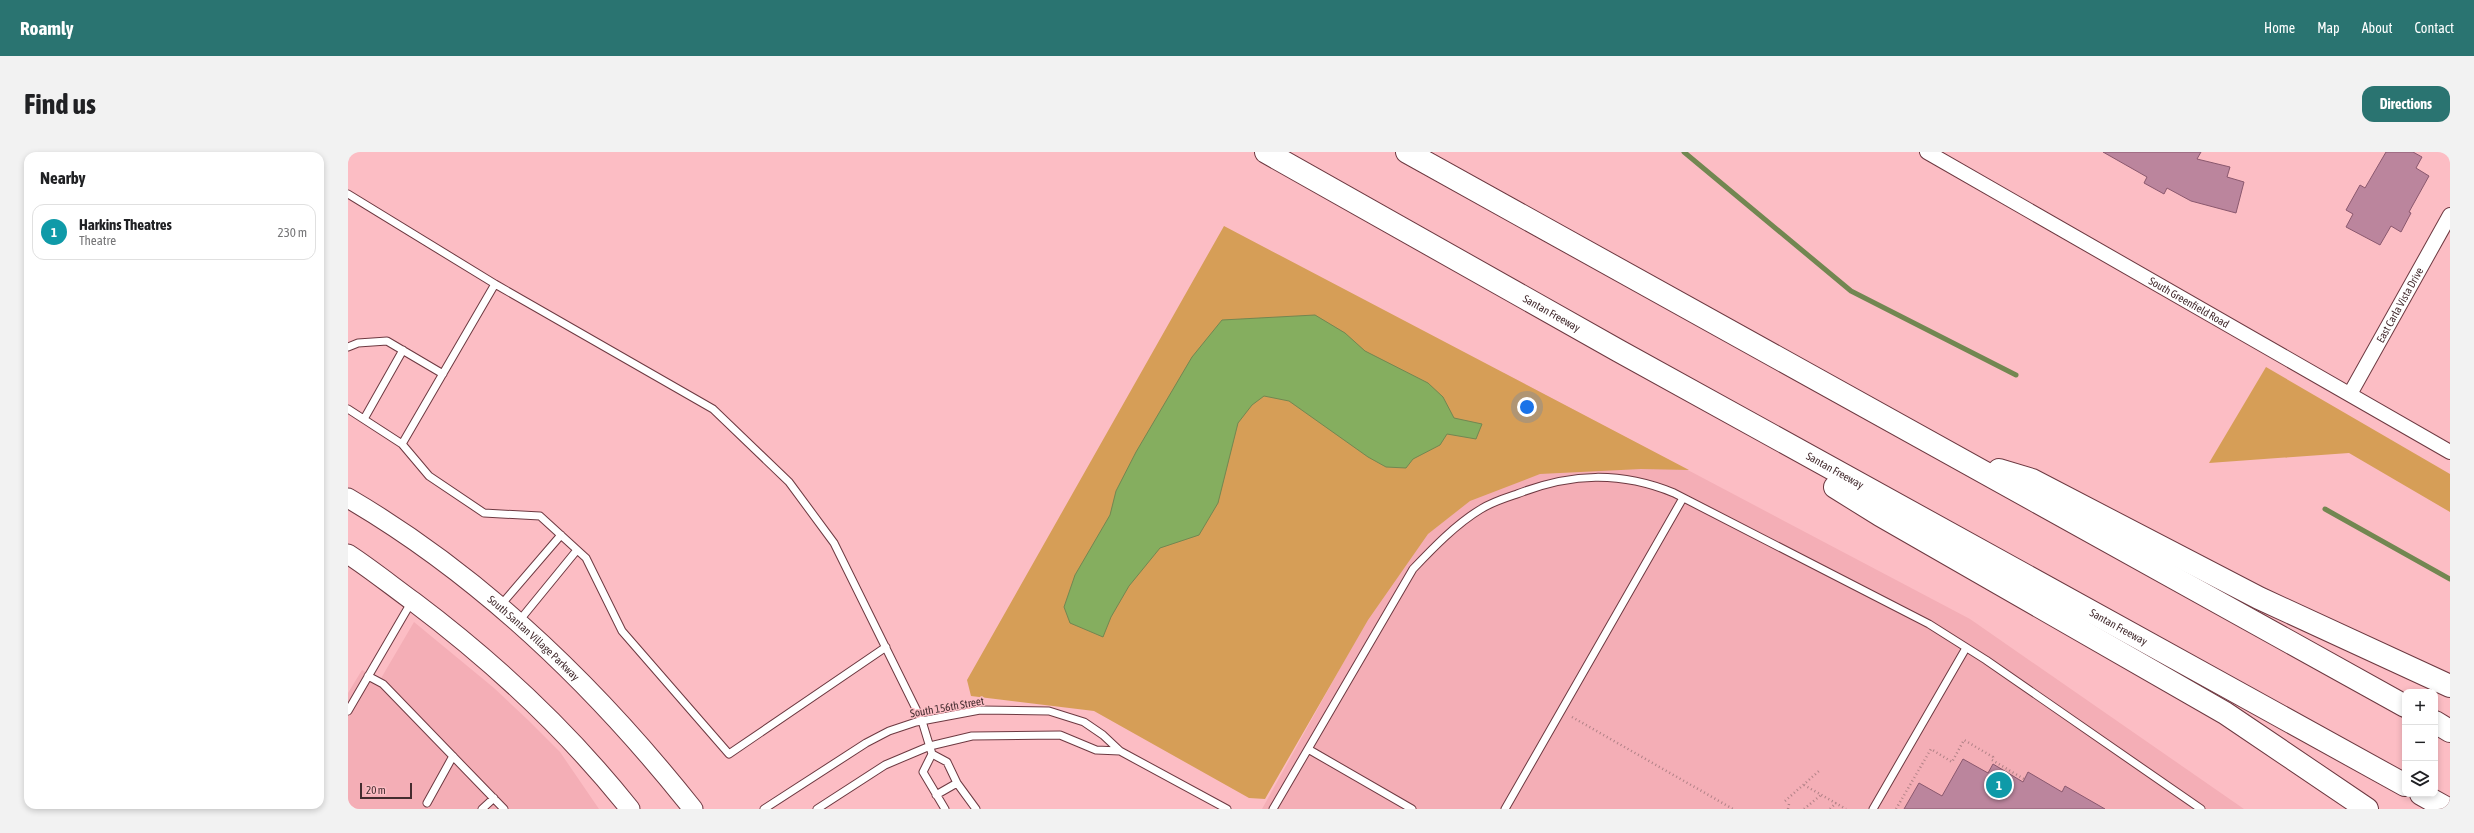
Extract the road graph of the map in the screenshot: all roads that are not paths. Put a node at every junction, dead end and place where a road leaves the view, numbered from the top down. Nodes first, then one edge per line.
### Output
1 (1266, 152) edge
2 (1407, 152) edge
3 (1927, 152) edge
4 (1942, 156) edge
5 (348, 194) edge
6 (2450, 215) edge
7 (495, 284) junction
8 (348, 347) edge
9 (403, 350) junction
10 (1619, 351) junction
11 (443, 374) junction
12 (2350, 394) junction
13 (348, 409) edge
14 (364, 419) junction
15 (402, 444) junction
16 (2450, 452) edge
17 (1959, 458) junction
18 (348, 498) edge
19 (1683, 498) junction
20 (561, 535) junction
21 (577, 550) junction
22 (348, 554) edge
23 (412, 601) junction
24 (500, 606) junction
25 (519, 621) junction
26 (886, 647) junction
27 (1966, 648) junction
28 (368, 676) junction
29 (2450, 686) edge
30 (2402, 704) edge
31 (348, 711) edge
32 (922, 721) junction
33 (2438, 724) edge
34 (2450, 731) edge
35 (930, 746) junction
36 (1308, 749) junction
37 (1120, 751) junction
38 (932, 754) junction
39 (453, 756) junction
40 (957, 783) junction
41 (2402, 783) edge
42 (936, 795) junction
43 (2426, 797) edge
44 (494, 798) junction
45 (427, 803) dead end
46 (482, 809) edge
47 (504, 809) edge
48 (630, 809) edge
49 (693, 809) edge
50 (764, 809) edge
51 (817, 809) edge
52 (944, 809) edge
53 (976, 809) edge
54 (1227, 809) edge
55 (1273, 809) edge
56 (1412, 809) edge
57 (1505, 809) edge
58 (1873, 809) edge
59 (2201, 809) edge
60 (2367, 809) edge
61 (2448, 809) edge

1 - 10 highway, Santan Freeway
2 - 17 highway
3 - 4 street, South Greenfield Road
4 - 12 street, South Greenfield Road
5 - 7 lane
6 - 12 street, East Carla Vista Drive
7 - 11 lane
7 - 26 lane
8 - 9 lane
9 - 11 lane
9 - 14 lane
10 - 41 highway, Santan Freeway
10 - 60 highway
11 - 15 lane
12 - 16 street, South Greenfield Road
13 - 14 lane
14 - 15 lane
15 - 20 lane
17 - 29 highway
17 - 30 highway
18 - 24 main road, South Santan Village Parkway
19 - 27 lane
19 - 36 lane
19 - 57 lane
20 - 21 lane
20 - 24 lane
21 - 25 lane
21 - 26 lane
22 - 23 main road
23 - 28 lane
23 - 48 main road
24 - 25 main road, South Santan Village Parkway
25 - 49 main road, South Santan Village Parkway
26 - 32 lane
27 - 58 lane
27 - 59 lane
28 - 31 lane
28 - 39 lane
32 - 35 lane
32 - 37 lane, South 156th Street
32 - 50 lane, South 156th Street
33 - 34 highway
35 - 37 lane, South 156th Street
35 - 38 lane
35 - 51 lane, South 156th Street
36 - 55 lane
36 - 56 lane
37 - 54 lane, South 156th Street
38 - 40 lane
38 - 42 lane
39 - 44 lane
39 - 45 lane
40 - 42 lane
40 - 53 lane
42 - 52 lane
43 - 61 highway
44 - 46 lane
44 - 47 lane

